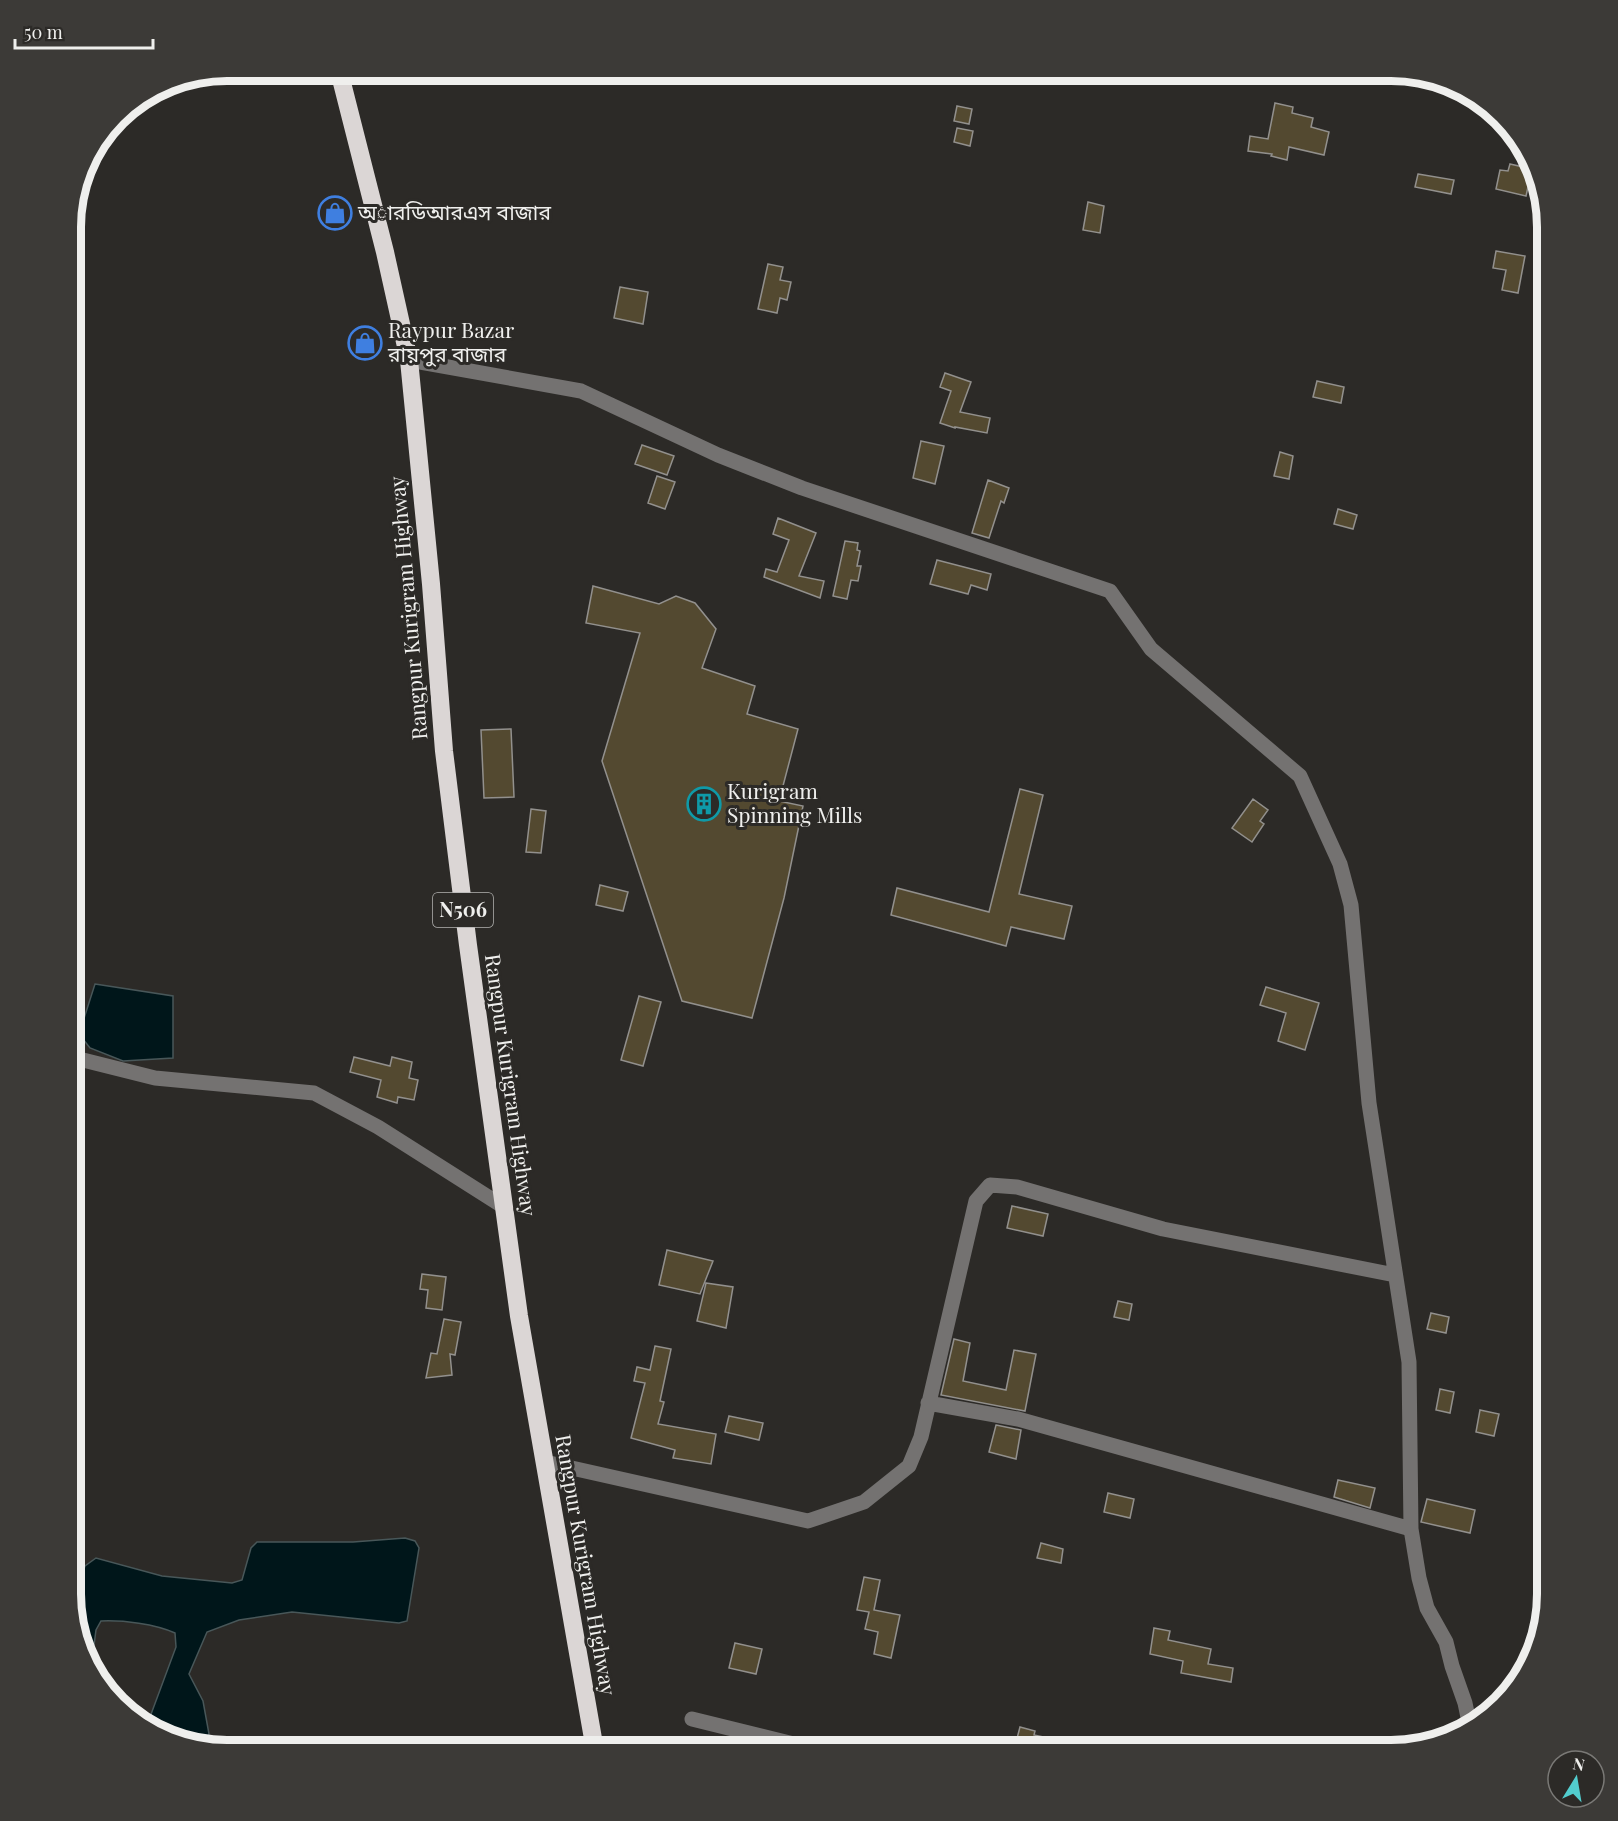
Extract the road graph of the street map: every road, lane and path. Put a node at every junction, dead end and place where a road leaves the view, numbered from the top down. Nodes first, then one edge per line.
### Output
1 (342, 81) edge
2 (409, 360) junction
3 (81, 1060) edge
4 (504, 1207) junction
5 (1395, 1275) junction
6 (928, 1403) junction
7 (545, 1462) junction
8 (1411, 1529) junction
9 (1468, 1718) edge
10 (692, 1719) dead end
11 (593, 1740) edge
12 (777, 1740) edge

1 - 2 highway, Rangpur Kurigram Highway / N506
2 - 4 highway, Rangpur Kurigram Highway / N506
2 - 5 street
3 - 4 street
4 - 7 highway, Rangpur Kurigram Highway / N506
5 - 6 street
5 - 8 street
6 - 7 street
6 - 8 street
7 - 11 highway, Rangpur Kurigram Highway / N506
8 - 9 street
10 - 12 street

